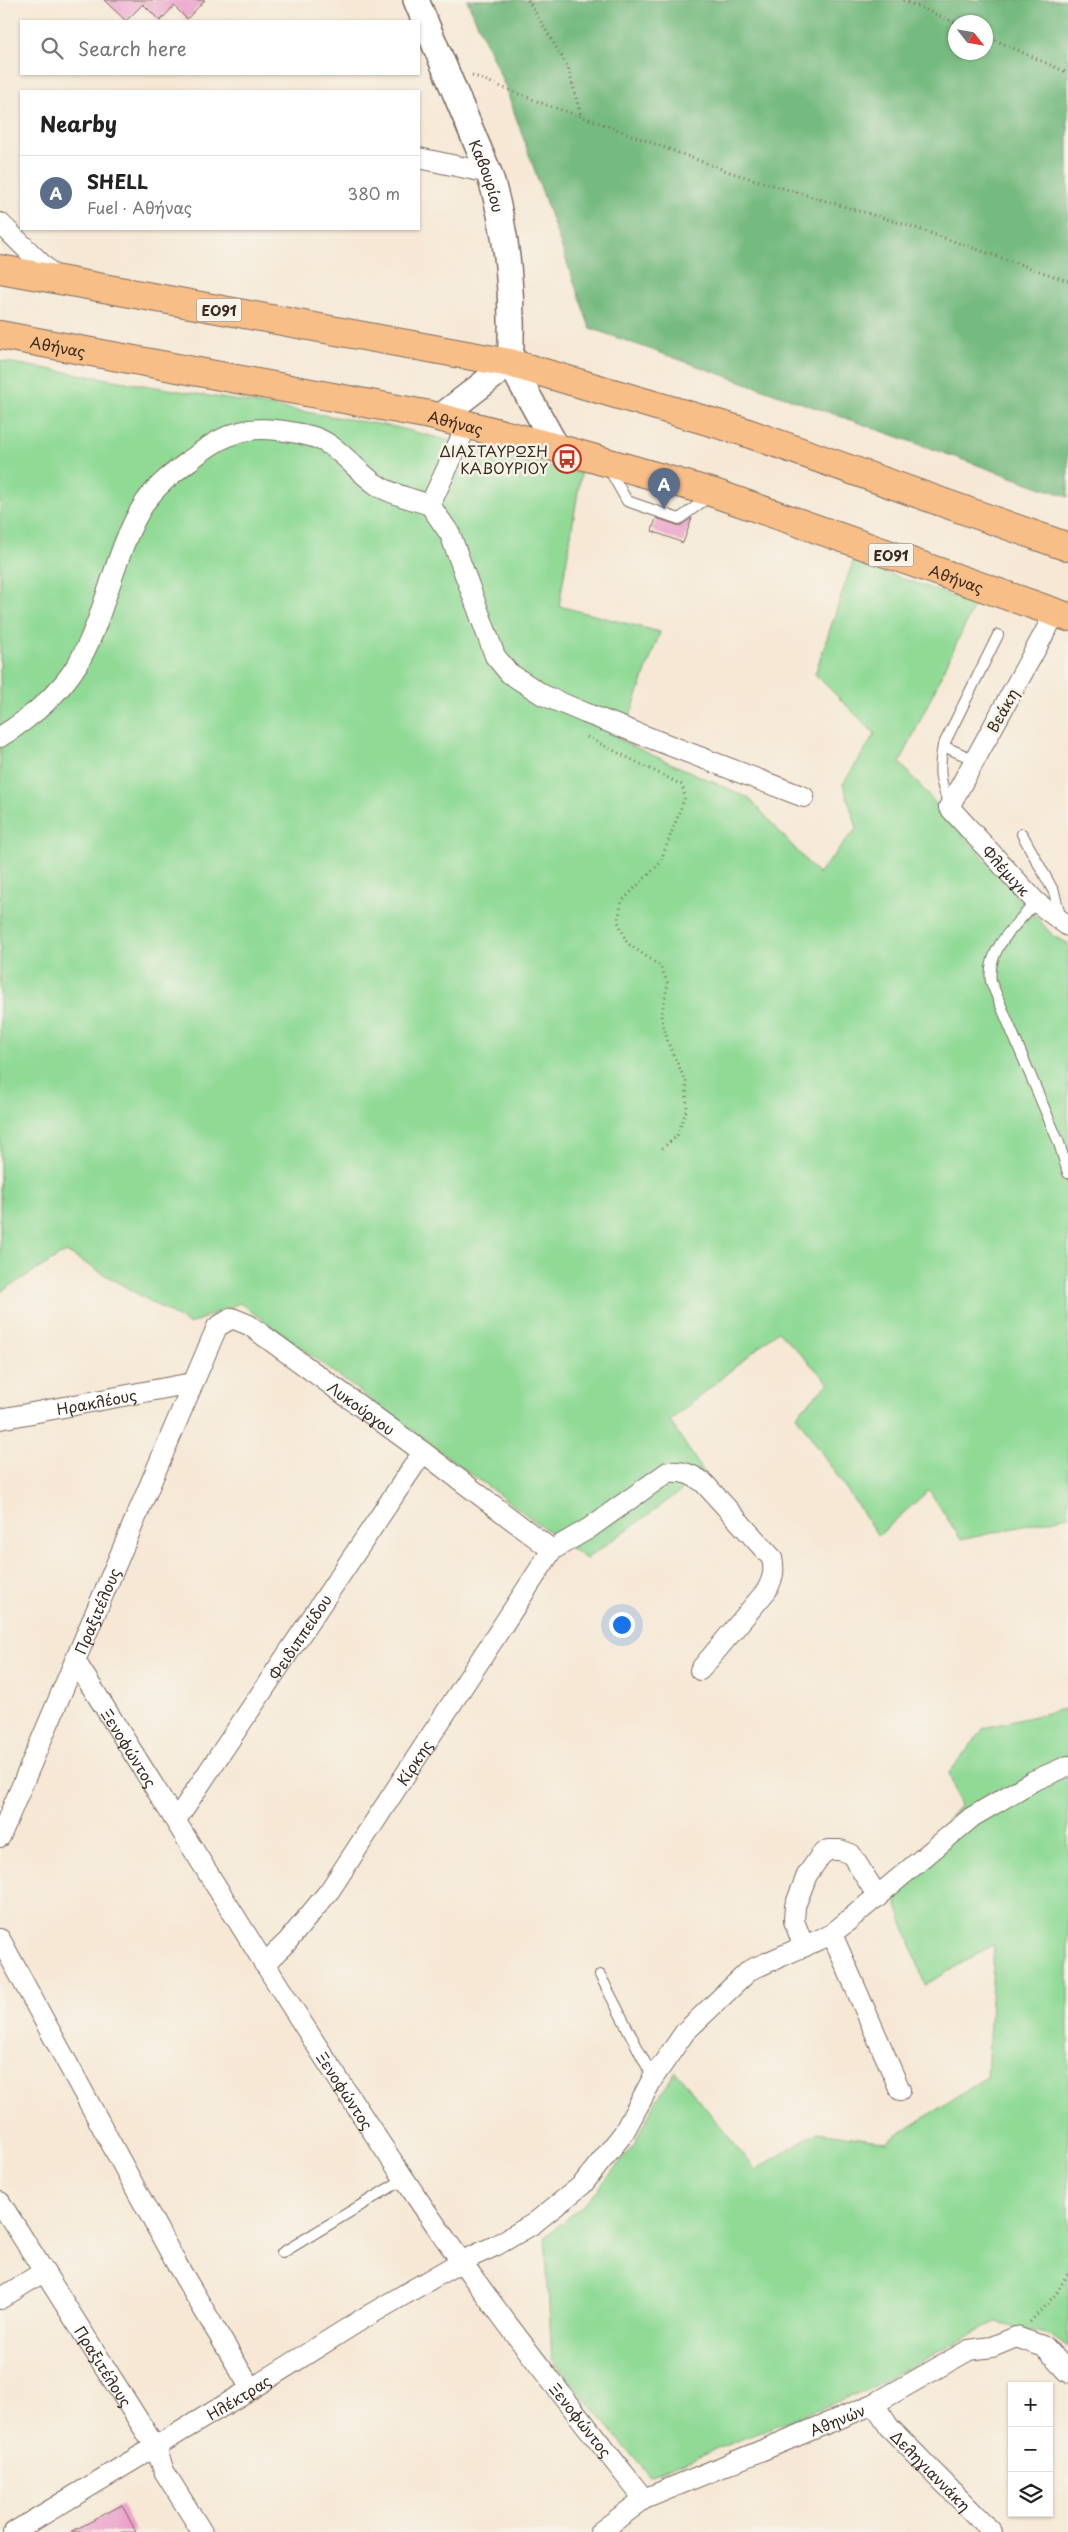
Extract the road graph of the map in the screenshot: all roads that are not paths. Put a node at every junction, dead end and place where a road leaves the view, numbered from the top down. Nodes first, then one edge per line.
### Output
1 (416, 0) edge
2 (420, 158) edge
3 (489, 173) junction
4 (0, 223) edge
5 (0, 269) edge
6 (58, 280) junction
7 (0, 335) edge
8 (510, 363) junction
9 (439, 418) junction
10 (467, 425) junction
11 (557, 448) junction
12 (430, 505) junction
13 (1068, 546) edge
14 (1062, 614) edge
15 (998, 635) dead end
16 (0, 737) edge
17 (943, 746) junction
18 (975, 760) junction
19 (804, 798) dead end
20 (949, 807) junction
21 (1022, 834) dead end
22 (1036, 902) junction
23 (1065, 924) edge
24 (1068, 1174) edge
25 (192, 1383) junction
26 (0, 1419) edge
27 (423, 1452) junction
28 (552, 1550) junction
29 (76, 1662) junction
30 (700, 1670) dead end
31 (1068, 1766) edge
32 (176, 1820) junction
33 (0, 1837) edge
34 (878, 1897) junction
35 (832, 1934) junction
36 (0, 1939) edge
37 (804, 1947) junction
38 (264, 1964) junction
39 (600, 1975) dead end
40 (653, 2078) junction
41 (900, 2090) dead end
42 (404, 2179) junction
43 (0, 2202) edge
44 (282, 2253) dead end
45 (462, 2261) junction
46 (43, 2272) junction
47 (0, 2299) edge
48 (1068, 2372) edge
49 (251, 2389) junction
50 (874, 2404) junction
51 (156, 2448) junction
52 (644, 2499) junction
53 (14, 2532) edge
54 (202, 2532) edge
55 (600, 2532) edge
56 (992, 2532) edge

1 - 3 street, Καβουρίου
2 - 3 street
3 - 8 street, Καβουρίου
4 - 6 street
5 - 6 highway, ΕΟ91
6 - 8 highway, ΕΟ91
7 - 9 highway, Αθήνας / ΕΟ91
8 - 9 street
8 - 11 street
8 - 13 highway, ΕΟ91
9 - 10 highway, Αθήνας / ΕΟ91
10 - 11 highway, Αθήνας / ΕΟ91
10 - 12 street
11 - 14 highway, Αθήνας / ΕΟ91
12 - 16 street
12 - 19 street
14 - 18 street, Βεάκη
15 - 17 lane
17 - 18 lane
17 - 20 lane
18 - 20 street, Βεάκη
20 - 22 street, Φλέμιγκ
21 - 23 lane
22 - 23 street, Φλέμιγκ
22 - 24 lane
25 - 26 street, Ηρακλέους
25 - 27 street, Λυκούργου
25 - 29 street, Πραξιτέλους
27 - 28 street, Λυκούργου
27 - 32 street, Φειδιππείδου
28 - 30 street
28 - 38 street, Κίρκης
29 - 32 street, Ξενοφώντος
29 - 33 street, Πραξιτέλους
31 - 34 street, Ηλέκτρας
32 - 38 street, Ξενοφώντος
34 - 35 street, Ηλέκτρας
34 - 37 street
35 - 37 street, Ηλέκτρας
35 - 41 street
36 - 49 street
37 - 40 street, Ηλέκτρας
38 - 42 street, Ξενοφώντος
39 - 40 lane
40 - 45 street, Ηλέκτρας
42 - 44 lane
42 - 45 street, Ξενοφώντος
43 - 46 street, Πραξιτέλους
45 - 49 street, Ηλέκτρας
45 - 52 street, Ξενοφώντος
46 - 47 street
46 - 51 street, Πραξιτέλους
48 - 50 street, Αθηνών
49 - 51 street, Ηλέκτρας
50 - 52 street, Αθηνών
50 - 56 street, Δεληγιαννάκη
51 - 53 street, Ηλέκτρας
51 - 54 street, Πραξιτέλους
52 - 55 street, Αθηνών

